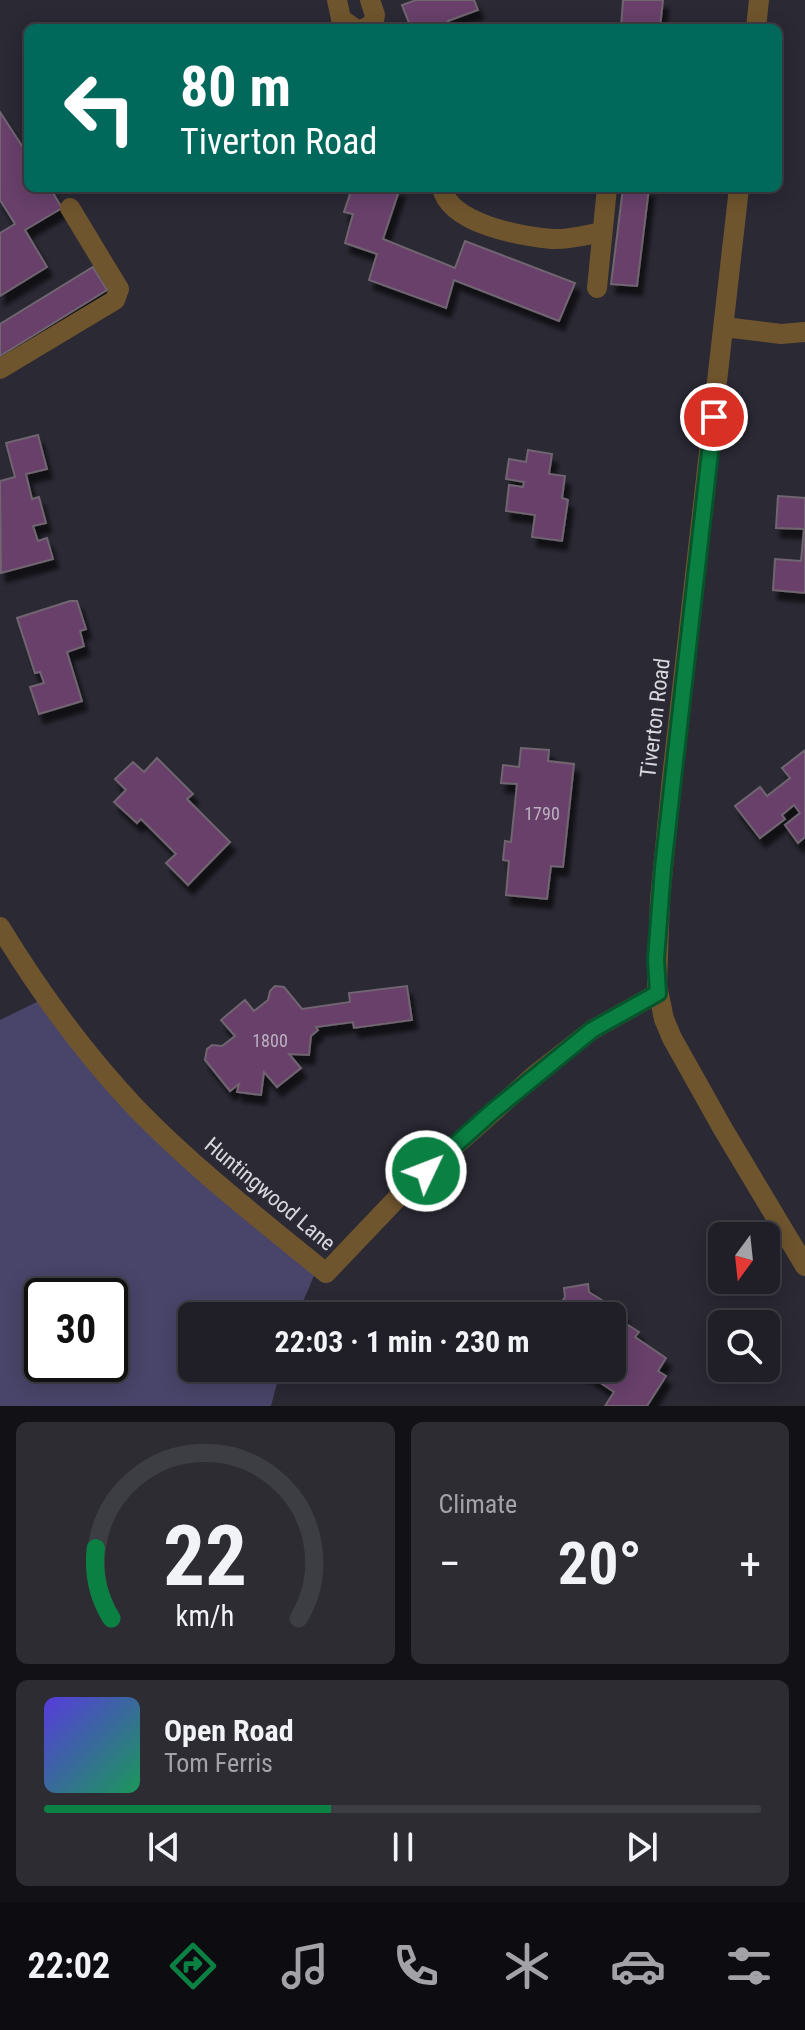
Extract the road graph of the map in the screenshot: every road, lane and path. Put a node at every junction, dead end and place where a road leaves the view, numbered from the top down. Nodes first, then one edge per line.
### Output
1 (337, 0) edge
2 (370, 0) edge
3 (759, 0) edge
4 (348, 24) edge
5 (373, 24) edge
6 (756, 24) edge
7 (443, 192) edge
8 (607, 192) edge
9 (739, 192) edge
10 (70, 208) dead end
11 (602, 232) junction
12 (597, 288) dead end
13 (724, 327) junction
14 (805, 332) edge
15 (0, 369) edge
16 (0, 927) edge
17 (658, 993) junction
18 (805, 1266) edge

1 - 4 street
2 - 5 street
3 - 6 street
7 - 11 street
8 - 11 street
9 - 13 street, Tiverton Road
10 - 15 street
11 - 12 street
13 - 14 street
13 - 17 street, Tiverton Road
16 - 17 street, Huntingwood Lane
17 - 18 street, Tiverton Road

